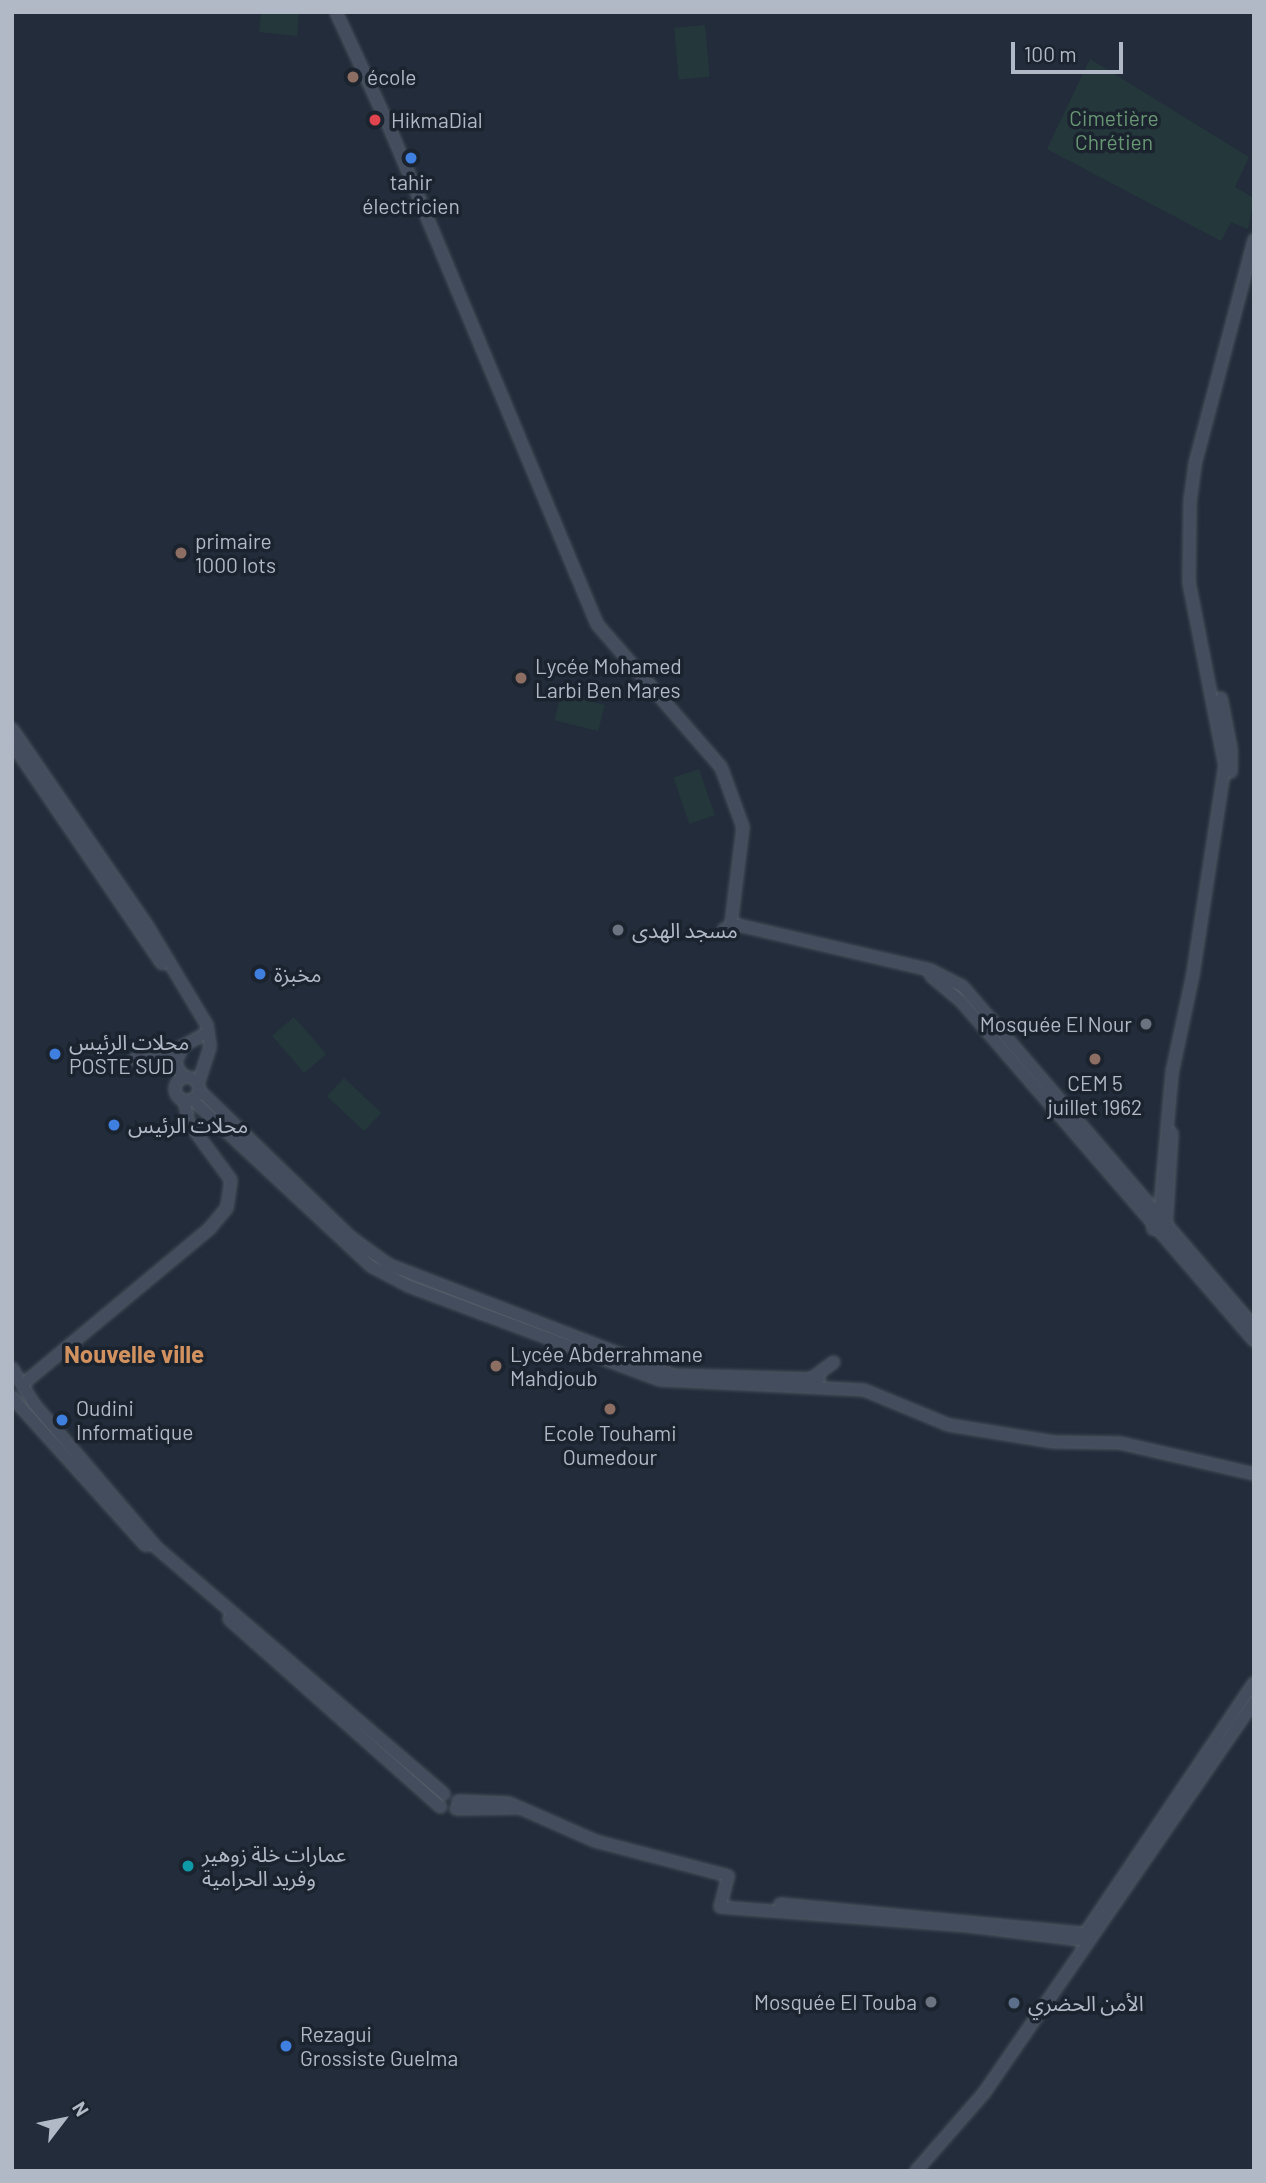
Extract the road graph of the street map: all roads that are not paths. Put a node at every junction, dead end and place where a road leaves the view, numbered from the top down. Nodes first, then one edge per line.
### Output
1 (336, 12) edge
2 (1254, 240) edge
3 (1195, 464) junction
4 (12, 729) edge
5 (12, 743) edge
6 (208, 1032) junction
7 (184, 1046) junction
8 (134, 1059) dead end
9 (184, 1077) junction
10 (193, 1093) junction
11 (1156, 1224) junction
12 (1166, 1228) junction
13 (1254, 1327) edge
14 (1254, 1341) edge
15 (834, 1362) dead end
16 (12, 1368) edge
17 (811, 1378) junction
18 (829, 1380) dead end
19 (20, 1383) edge
20 (12, 1397) edge
21 (1254, 1474) edge
22 (1254, 1683) edge
23 (1254, 1702) edge
24 (444, 1794) junction
25 (457, 1805) junction
26 (441, 1807) junction
27 (1087, 1937) junction
28 (916, 2171) edge

1 - 11 street
2 - 3 street
3 - 11 street
3 - 12 street
4 - 6 street
5 - 6 street
6 - 7 street
6 - 10 street
7 - 8 street
7 - 9 street
9 - 10 street
9 - 10 street
10 - 17 street
10 - 19 street
10 - 21 street
11 - 12 street
11 - 14 street
12 - 13 street
15 - 17 street
16 - 19 street
17 - 18 street
19 - 20 street
19 - 24 street
20 - 26 street
22 - 27 street
23 - 27 street
24 - 25 street
24 - 26 street
25 - 26 street
25 - 27 street
27 - 28 street

